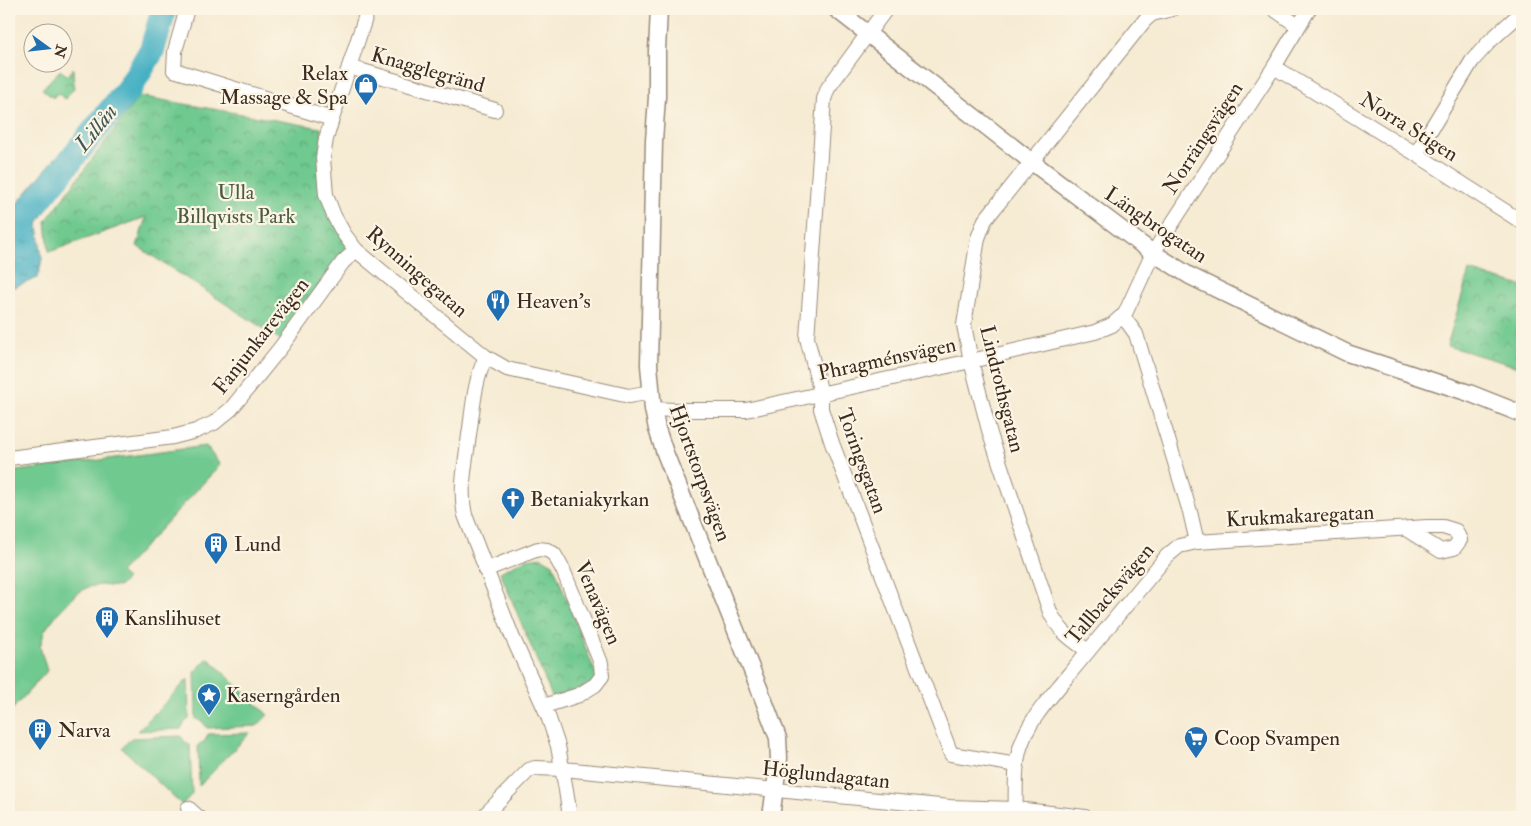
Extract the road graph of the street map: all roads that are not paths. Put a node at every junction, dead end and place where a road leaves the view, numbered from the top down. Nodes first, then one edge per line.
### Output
1 (187, 9) edge
2 (368, 9) edge
3 (659, 9) edge
4 (836, 9) edge
5 (886, 9) edge
6 (1172, 9) edge
7 (1274, 9) edge
8 (1309, 9) edge
9 (1522, 12) edge
10 (1298, 26) junction
11 (868, 34) junction
12 (350, 67) junction
13 (1274, 67) junction
14 (495, 110) dead end
15 (332, 119) junction
16 (1416, 154) junction
17 (1032, 162) junction
18 (1522, 222) edge
19 (356, 250) junction
20 (1153, 254) junction
21 (1123, 318) junction
22 (486, 357) junction
23 (971, 361) junction
24 (651, 392) junction
25 (821, 394) junction
26 (653, 409) junction
27 (1522, 414) edge
28 (9, 458) edge
29 (1406, 529) dead end
30 (1197, 542) junction
31 (485, 570) junction
32 (1088, 651) junction
33 (544, 706) junction
34 (1017, 765) junction
35 (562, 770) junction
36 (775, 791) junction
37 (188, 808) dead end
38 (1016, 813) edge
39 (198, 817) edge
40 (482, 817) edge
41 (570, 817) edge
42 (771, 817) edge
43 (1085, 817) edge

1 - 15 street
2 - 12 street, Rynningegatan
3 - 24 street, Hjortstorpsvägen
4 - 11 street, Längbrogatan
5 - 11 street, Toringsgatan
6 - 17 street, Lindrothsgatan
7 - 10 street
8 - 10 street, Norrängsvägen
9 - 16 street
10 - 13 street, Norrängsvägen
11 - 17 street, Längbrogatan
11 - 25 street, Toringsgatan
12 - 14 street, Knagglegränd
12 - 15 street, Rynningegatan
13 - 16 street, Norra Stigen
13 - 20 street, Norrängsvägen
15 - 19 street, Rynningegatan
16 - 18 street, Norra Stigen
17 - 20 street, Längbrogatan
17 - 23 street, Lindrothsgatan
19 - 22 street, Rynningegatan
19 - 28 street, Fanjunkarevägen
20 - 21 street, Norrängsvägen
20 - 27 street, Längbrogatan
21 - 23 street, Phragménsvägen
21 - 30 street
22 - 24 street
22 - 31 street
23 - 25 street, Phragménsvägen
23 - 32 street, Lindrothsgatan
24 - 26 street, Hjortstorpsvägen
25 - 26 street, Phragménsvägen
25 - 34 street, Toringsgatan
26 - 36 street, Hjortstorpsvägen
29 - 30 street, Krukmakaregatan
30 - 32 street, Tallbacksvägen
31 - 33 street
31 - 33 street, Venavägen
32 - 34 street, Tallbacksvägen
33 - 35 street
34 - 38 street, Tallbacksvägen
35 - 36 street, Höglundagatan
35 - 40 street, Höglundagatan
35 - 41 street
36 - 38 street, Höglundagatan
36 - 42 street, Hjortstorpsvägen
37 - 39 street
38 - 43 street, Höglundagatan

